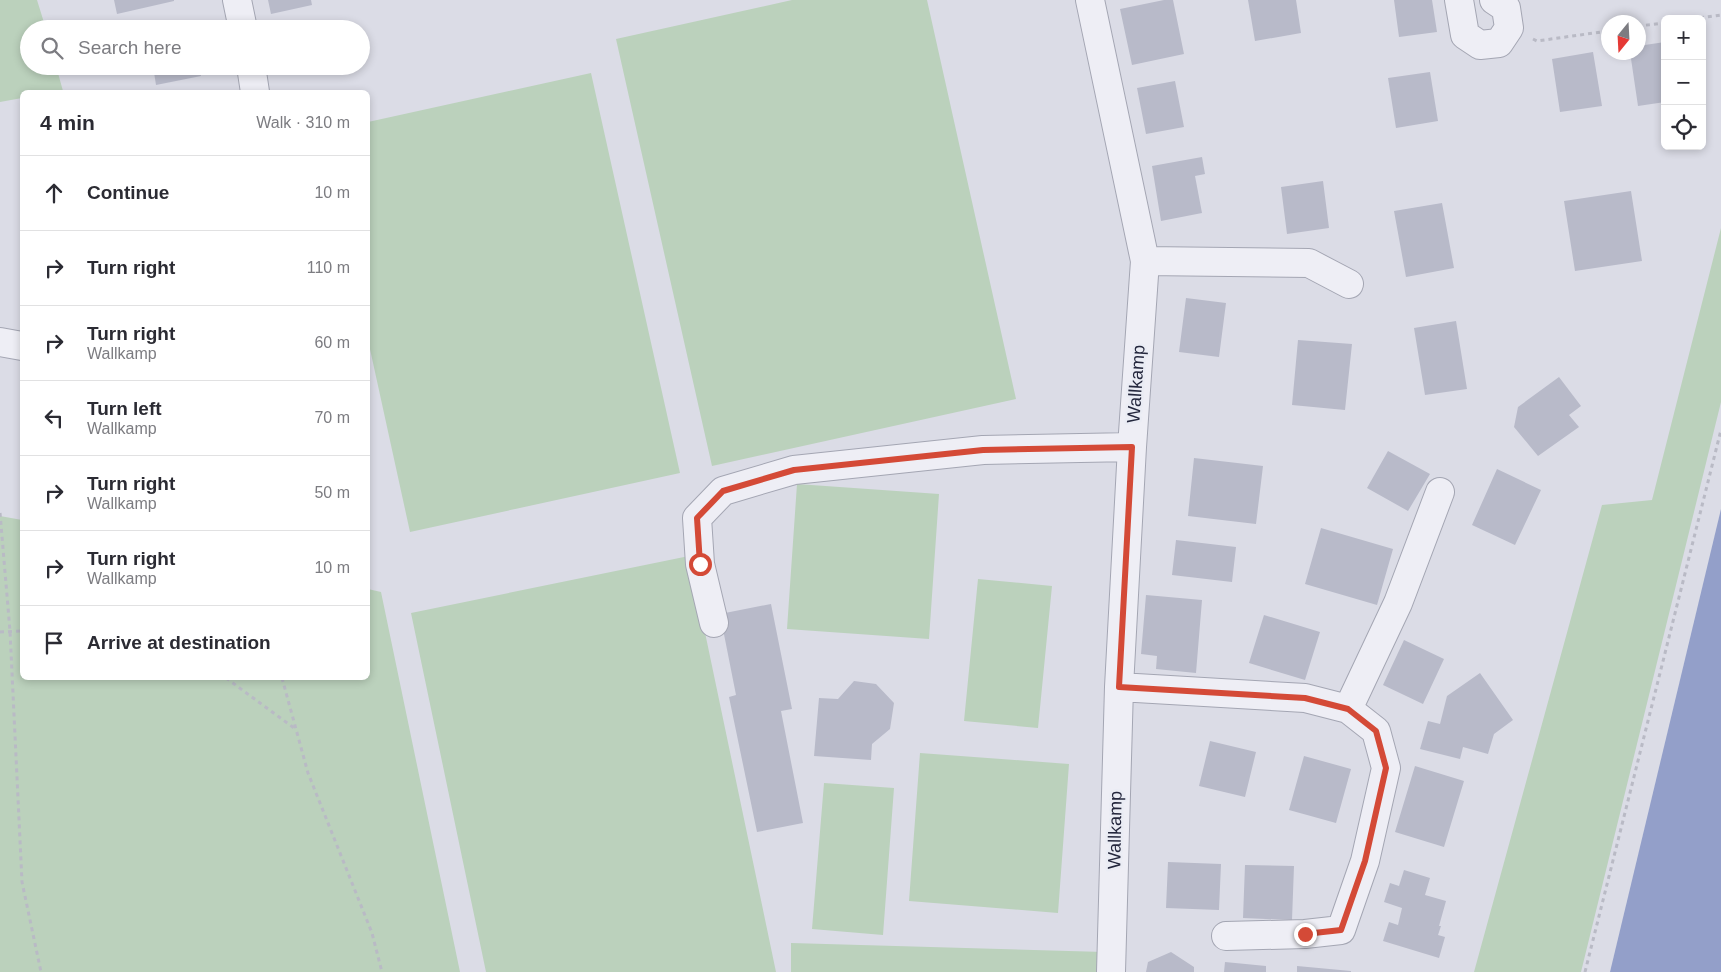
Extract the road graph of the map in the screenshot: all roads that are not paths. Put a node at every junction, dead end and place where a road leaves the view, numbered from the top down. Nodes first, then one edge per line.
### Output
1 (237, 0) edge
2 (1090, 0) edge
3 (1459, 0) edge
4 (1494, 0) edge
5 (241, 20) edge
6 (252, 75) edge
7 (255, 90) edge
8 (1146, 261) junction
9 (1349, 284) dead end
10 (0, 342) edge
11 (20, 346) edge
12 (1132, 447) junction
13 (1440, 492) dead end
14 (714, 623) dead end
15 (1119, 687) junction
16 (1348, 709) junction
17 (1226, 936) dead end
18 (1111, 972) edge

1 - 5 street
2 - 8 street, Wallkamp
3 - 4 street
6 - 7 street
8 - 9 street
8 - 12 street, Wallkamp
10 - 11 street
12 - 14 street
12 - 15 street, Wallkamp
13 - 16 street
15 - 16 street
15 - 18 street, Wallkamp
16 - 17 street

